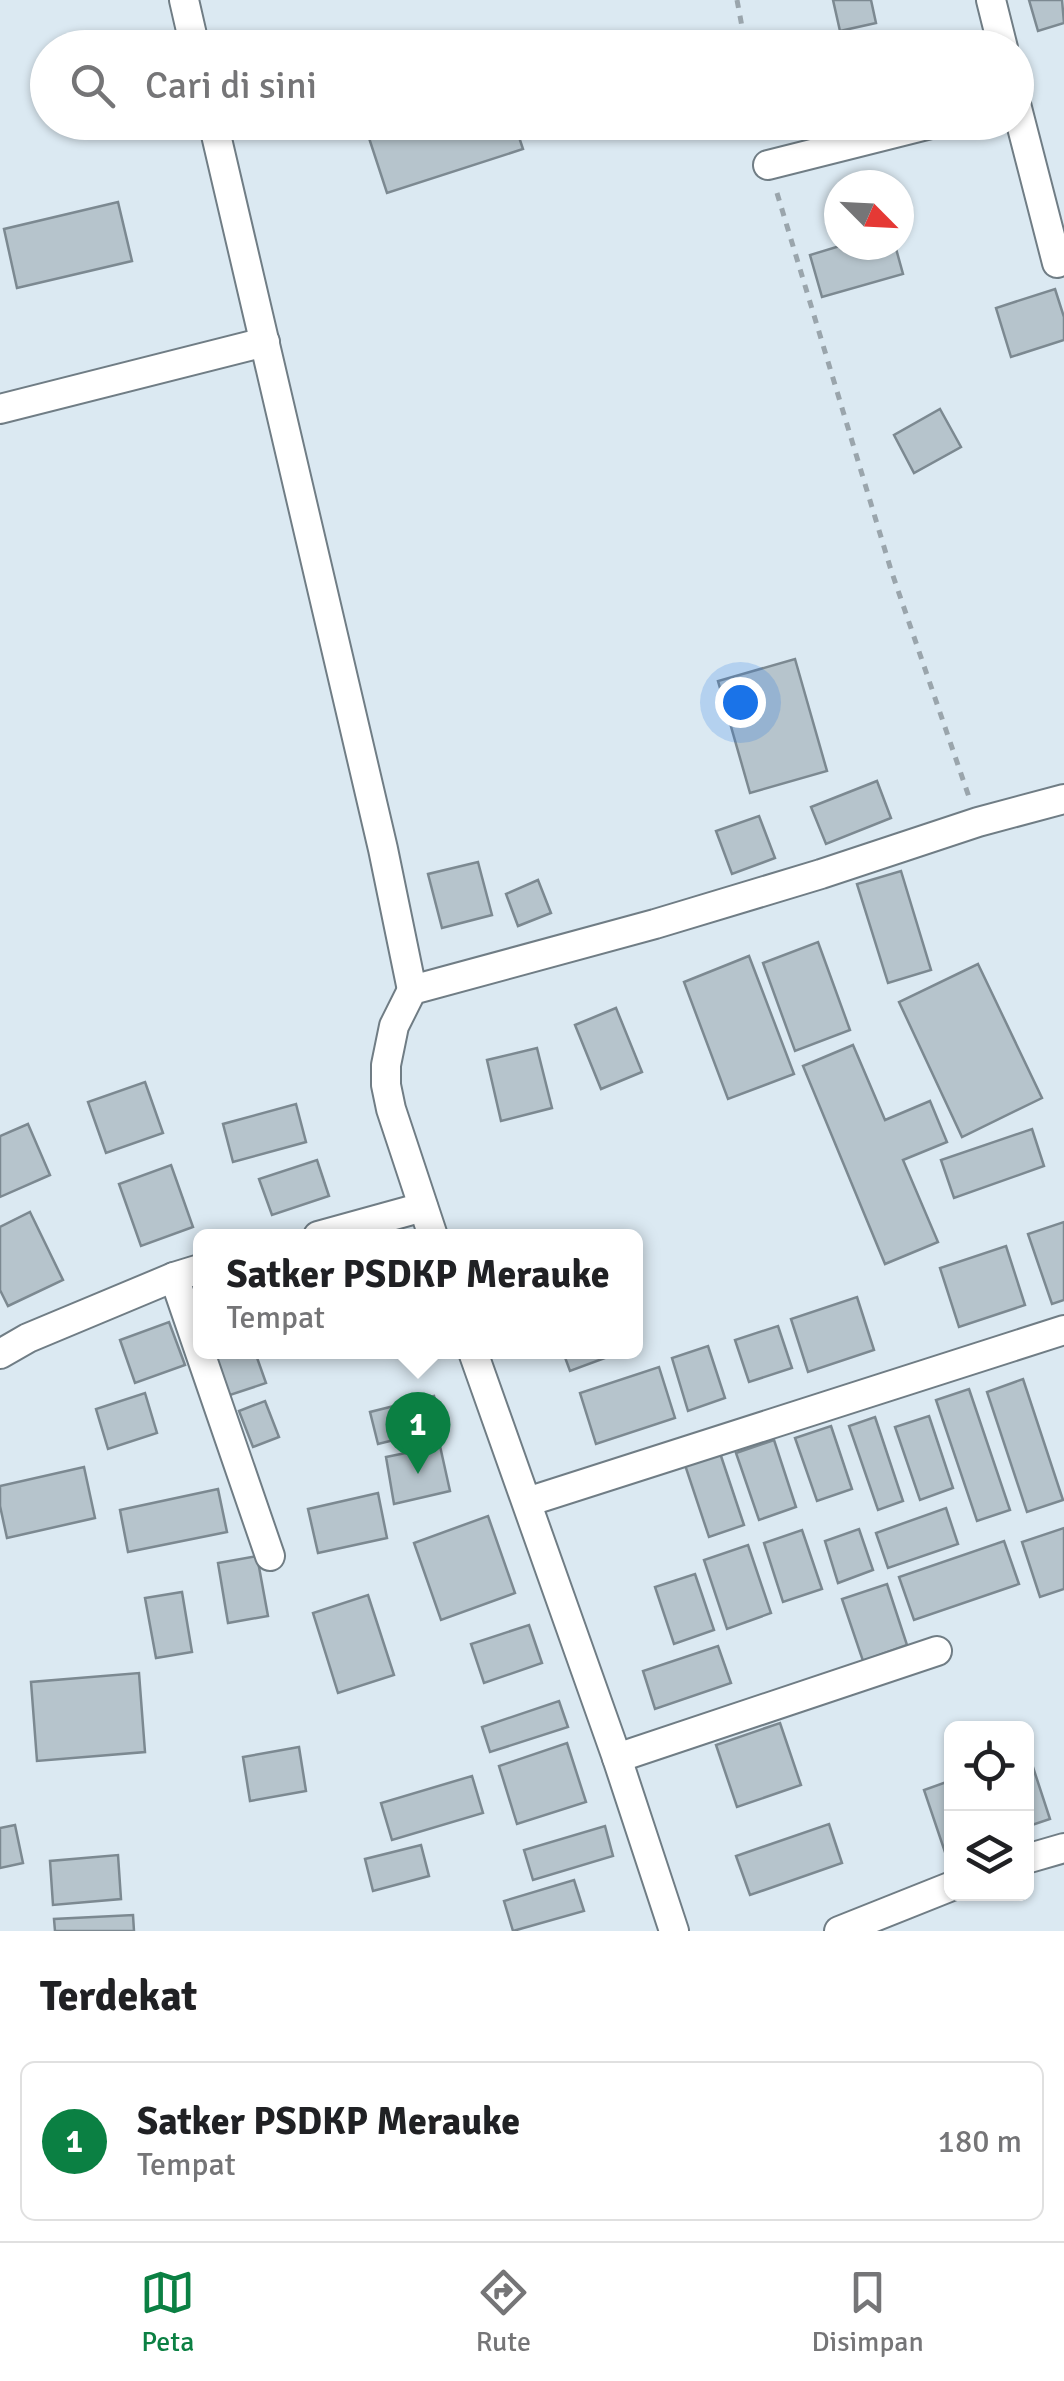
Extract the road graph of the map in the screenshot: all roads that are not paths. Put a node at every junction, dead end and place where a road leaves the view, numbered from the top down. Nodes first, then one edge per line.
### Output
1 (184, 0) edge
2 (991, 0) edge
3 (191, 30) edge
4 (998, 30) edge
5 (217, 140) edge
6 (867, 140) edge
7 (1025, 140) edge
8 (768, 165) road end
9 (1057, 263) dead end
10 (265, 342) junction
11 (0, 409) edge
12 (1064, 799) edge
13 (412, 990) junction
14 (423, 1207) junction
15 (343, 1229) edge
16 (431, 1229) edge
17 (188, 1273) edge
18 (1064, 1330) edge
19 (0, 1354) edge
20 (213, 1359) edge
21 (476, 1359) edge
22 (527, 1502) junction
23 (270, 1556) dead end
24 (937, 1651) dead end
25 (616, 1758) junction
26 (1064, 1848) edge
27 (1034, 1857) edge
28 (944, 1889) edge
29 (674, 1931) edge
30 (839, 1931) edge

1 - 3 street
2 - 4 street
5 - 10 street
6 - 8 street
7 - 9 street
10 - 11 street
10 - 13 street
12 - 13 street
13 - 14 street
14 - 15 street
14 - 16 street
17 - 19 street
18 - 22 street
20 - 23 street
21 - 22 street
22 - 25 street
24 - 25 street
25 - 29 street
26 - 27 street
28 - 30 street

